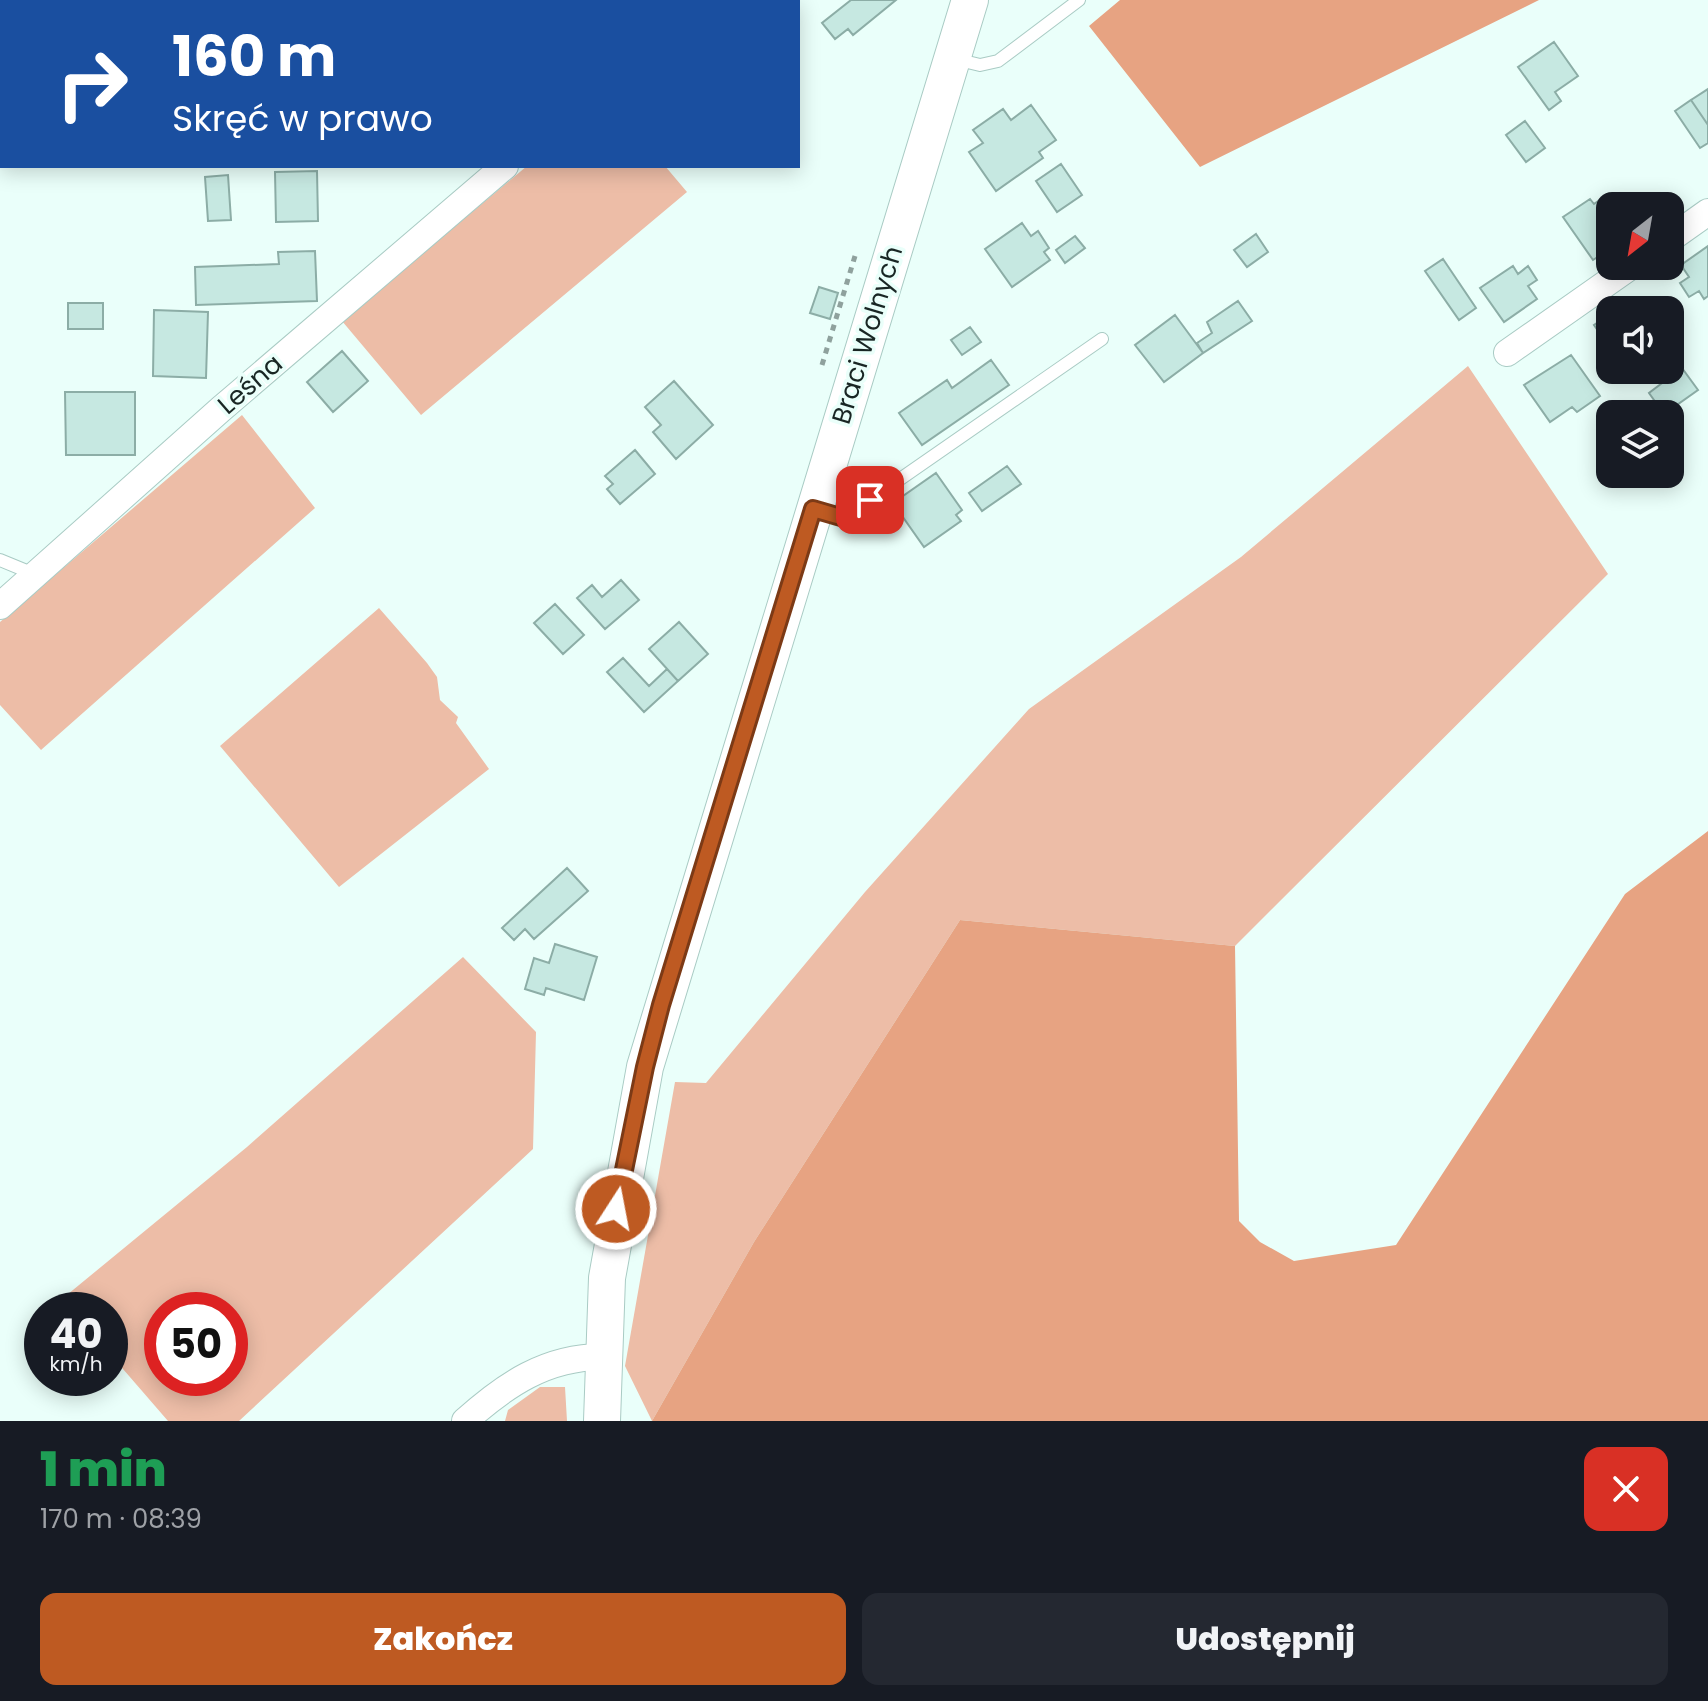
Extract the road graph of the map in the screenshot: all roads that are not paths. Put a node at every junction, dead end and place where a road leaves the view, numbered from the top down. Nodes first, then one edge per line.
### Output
1 (970, 0) edge
2 (1079, 0) edge
3 (952, 58) junction
4 (503, 168) edge
5 (1708, 212) edge
6 (1684, 229) edge
7 (1611, 280) edge
8 (1102, 339) dead end
9 (1507, 353) dead end
10 (813, 509) junction
11 (0, 560) edge
12 (35, 575) junction
13 (0, 606) edge
14 (602, 1357) junction
15 (465, 1421) edge
16 (602, 1421) edge

1 - 3 main road, Braci Wolnych
2 - 3 lane
3 - 10 main road, Braci Wolnych
4 - 12 street, Leśna
5 - 6 street
7 - 9 street
8 - 10 lane
10 - 14 main road, Braci Wolnych
11 - 12 lane
12 - 13 street, Leśna
14 - 15 street
14 - 16 main road, Braci Wolnych

